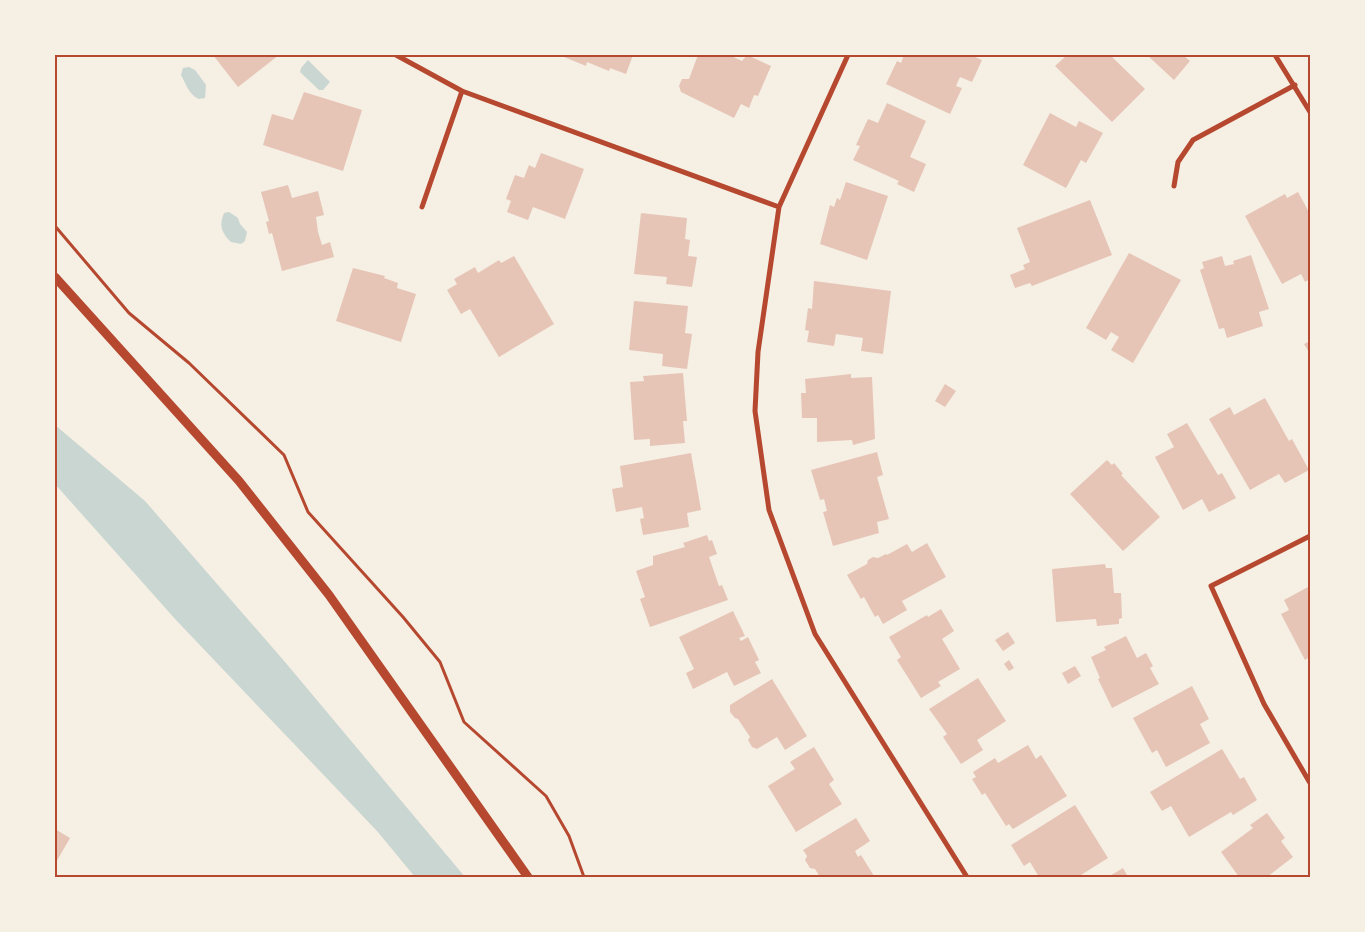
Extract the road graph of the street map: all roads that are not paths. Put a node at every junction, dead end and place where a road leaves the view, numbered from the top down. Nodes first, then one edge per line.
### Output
1 (396, 55) edge
2 (848, 55) edge
3 (1275, 55) edge
4 (1295, 85) junction
5 (462, 91) junction
6 (1310, 112) edge
7 (1174, 186) dead end
8 (422, 207) dead end
9 (779, 207) junction
10 (55, 277) edge
11 (1310, 536) edge
12 (1310, 783) edge
13 (528, 877) edge
14 (967, 877) edge

1 - 5 street
2 - 9 street
3 - 4 street
4 - 6 street
4 - 7 street
5 - 8 street
5 - 9 street
9 - 14 street
10 - 13 street
11 - 12 street

